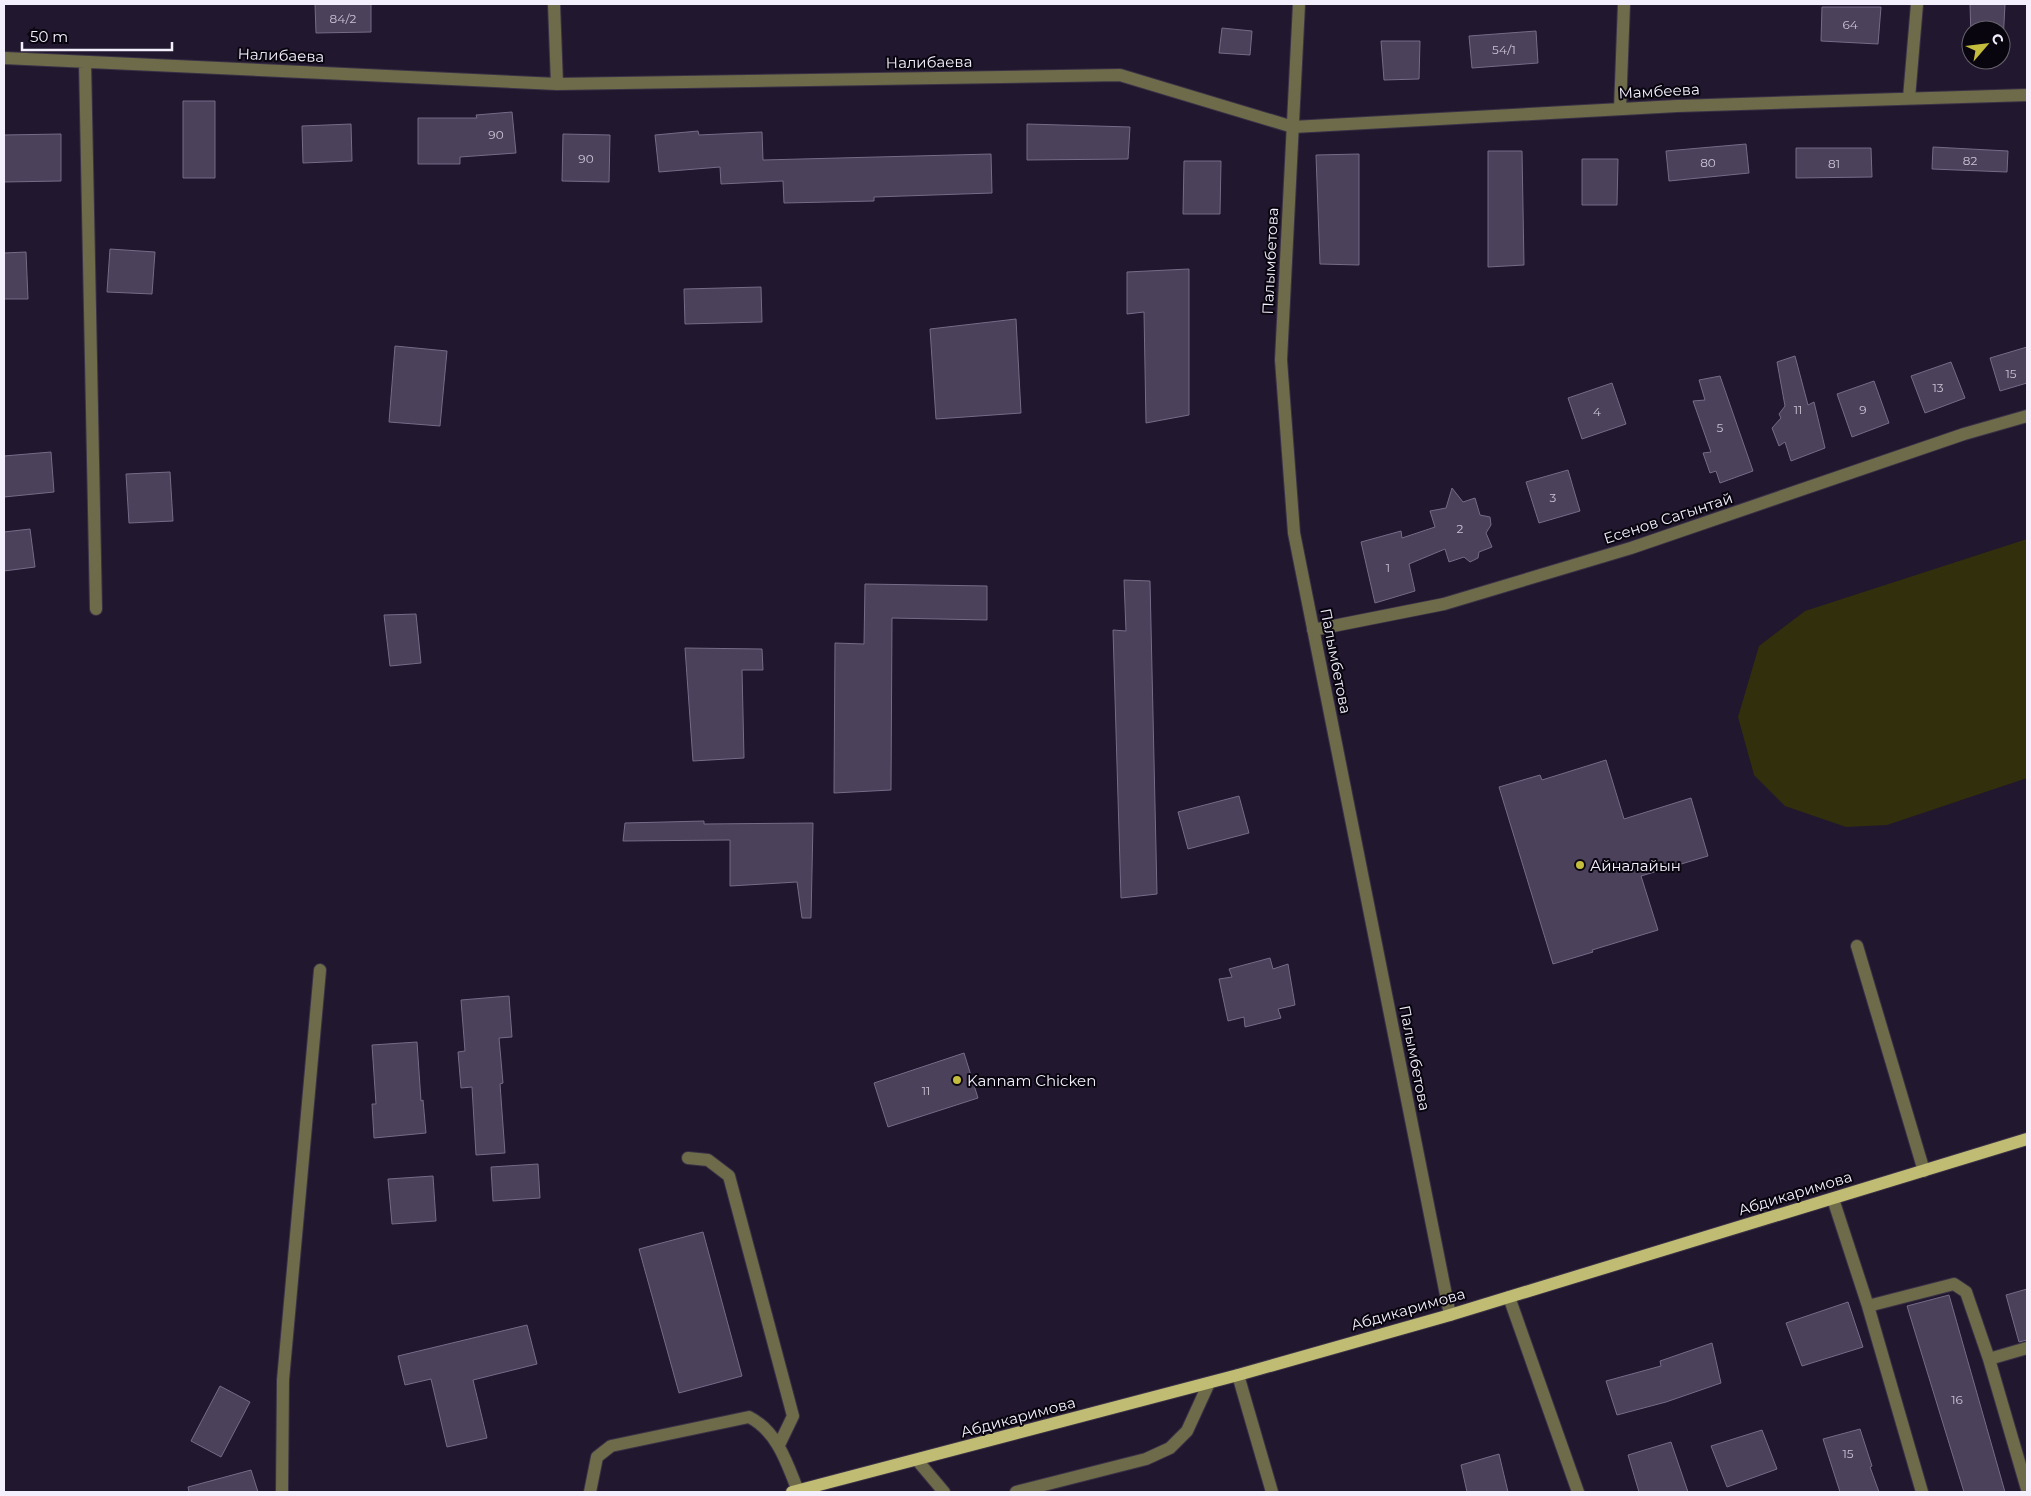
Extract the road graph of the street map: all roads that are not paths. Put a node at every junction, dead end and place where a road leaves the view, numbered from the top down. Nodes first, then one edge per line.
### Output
1 (554, 4) edge
2 (1299, 4) edge
3 (1624, 4) edge
4 (1917, 4) edge
5 (4, 58) edge
6 (85, 62) junction
7 (557, 84) junction
8 (2027, 95) edge
9 (1909, 98) junction
10 (1620, 109) junction
11 (1293, 127) junction
12 (2027, 416) edge
13 (96, 610) dead end
14 (1313, 630) junction
15 (1857, 946) dead end
16 (320, 970) dead end
17 (2027, 1139) edge
18 (688, 1158) dead end
19 (1924, 1171) junction
20 (1833, 1198) junction
21 (1509, 1297) junction
22 (1868, 1306) junction
23 (1450, 1315) junction
24 (2027, 1348) edge
25 (1989, 1358) junction
26 (1238, 1375) junction
27 (1209, 1383) junction
28 (779, 1445) junction
29 (917, 1460) junction
30 (2027, 1489) edge
31 (803, 1491) edge
32 (282, 1492) edge
33 (590, 1492) edge
34 (944, 1492) edge
35 (1016, 1492) edge
36 (1272, 1492) edge
37 (1578, 1492) edge
38 (1922, 1492) edge

1 - 7 street
2 - 11 street, Палымбетова
3 - 10 street
4 - 9 street
5 - 6 street, Налибаева
6 - 7 street, Налибаева
6 - 13 street
7 - 11 street, Налибаева
8 - 9 street, Мамбеева
9 - 10 street, Мамбеева
10 - 11 street, Мамбеева
11 - 14 street, Палымбетова
12 - 14 street, Есенов Сагынтай
14 - 23 street, Палымбетова
15 - 19 street
16 - 32 street
17 - 19 main road, Абдикаримова
18 - 28 street
19 - 20 main road, Абдикаримова
20 - 21 main road, Абдикаримова
20 - 22 street
21 - 23 main road, Абдикаримова
21 - 37 street
22 - 25 street
22 - 38 street
23 - 26 main road, Абдикаримова
24 - 25 street
25 - 30 street
26 - 27 main road, Абдикаримова
26 - 36 street
27 - 29 main road, Абдикаримова
27 - 35 street
28 - 31 street
28 - 33 street
29 - 31 main road, Абдикаримова
29 - 34 street

